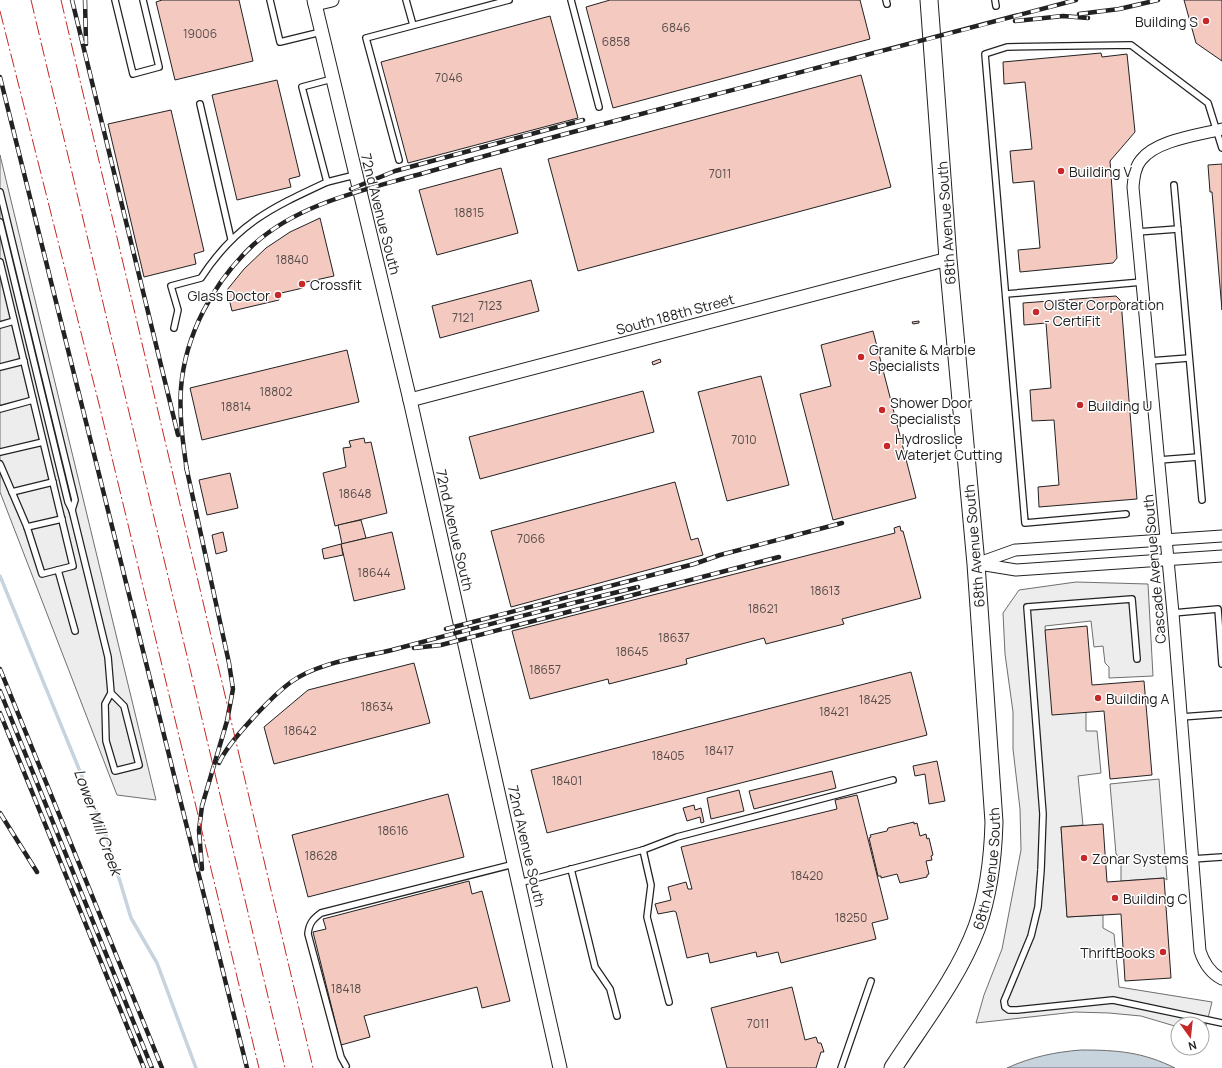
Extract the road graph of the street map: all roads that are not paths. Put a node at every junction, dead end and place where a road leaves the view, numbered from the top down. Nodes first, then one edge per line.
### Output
1 (115, 0) edge
2 (142, 0) edge
3 (270, 0) edge
4 (332, 0) edge
5 (406, 0) edge
6 (508, 0) edge
7 (571, 0) edge
8 (930, 0) edge
9 (314, 2) edge
10 (413, 25) junction
11 (321, 32) junction
12 (332, 79) junction
13 (200, 104) dead end
14 (600, 107) dead end
15 (1220, 129) edge
16 (1222, 148) edge
17 (399, 160) dead end
18 (354, 175) junction
19 (327, 182) junction
20 (1174, 185) dead end
21 (0, 192) edge
22 (0, 222) edge
23 (1178, 229) junction
24 (1137, 232) junction
25 (231, 239) junction
26 (948, 259) junction
27 (0, 262) edge
28 (2, 281) edge
29 (1142, 282) junction
30 (1006, 294) junction
31 (14, 321) junction
32 (0, 325) edge
33 (174, 328) dead end
34 (1189, 358) junction
35 (24, 361) junction
36 (1150, 361) junction
37 (0, 367) edge
38 (33, 400) junction
39 (410, 400) junction
40 (0, 409) edge
41 (43, 442) junction
42 (0, 452) edge
43 (1198, 457) junction
44 (1159, 460) junction
45 (0, 464) edge
46 (53, 482) junction
47 (12, 492) junction
48 (1202, 500) dead end
49 (72, 510) junction
50 (1126, 514) dead end
51 (62, 519) junction
52 (28, 527) junction
53 (1222, 536) edge
54 (1167, 540) junction
55 (1222, 556) edge
56 (1168, 560) junction
57 (976, 564) junction
58 (58, 570) junction
59 (1173, 612) junction
60 (75, 631) dead end
61 (1137, 659) dead end
62 (1222, 664) edge
63 (111, 693) junction
64 (1222, 714) edge
65 (1181, 718) junction
66 (893, 780) dead end
67 (643, 850) junction
68 (1222, 856) edge
69 (1192, 859) junction
70 (514, 864) junction
71 (571, 869) junction
72 (519, 883) junction
73 (1217, 976) edge
74 (870, 981) dead end
75 (669, 1002) dead end
76 (617, 1016) dead end
77 (1222, 1023) edge
78 (346, 1066) dead end
79 (560, 1068) edge
80 (842, 1068) edge
81 (893, 1068) edge

1 - 2 lane
3 - 11 lane
4 - 9 street
5 - 10 lane
6 - 10 lane
7 - 14 lane
8 - 26 main road, 68th Avenue South
9 - 11 street, 72nd Avenue South
10 - 17 lane
11 - 12 street, 72nd Avenue South
12 - 18 street, 72nd Avenue South
12 - 19 lane
13 - 25 lane
15 - 16 lane
15 - 24 street, Cascade Avenue South
15 - 30 lane
18 - 19 lane
18 - 39 street, 72nd Avenue South
19 - 25 lane
20 - 23 lane
21 - 49 lane
22 - 49 lane
23 - 24 lane
23 - 34 lane
24 - 29 street, Cascade Avenue South
25 - 33 lane
26 - 39 street, South 188th Street
26 - 57 main road, 68th Avenue South
27 - 28 lane
28 - 31 lane
29 - 30 lane
29 - 36 street, Cascade Avenue South
30 - 50 lane
31 - 32 lane
31 - 35 lane
34 - 36 lane
34 - 43 lane
35 - 37 lane
35 - 38 lane
36 - 44 street, Cascade Avenue South
38 - 40 lane
38 - 41 lane
39 - 70 street, 72nd Avenue South
41 - 42 lane
41 - 46 lane
43 - 44 lane
43 - 48 lane
44 - 54 street, Cascade Avenue South
45 - 47 lane
46 - 47 lane
46 - 51 lane
47 - 52 lane
49 - 63 lane
51 - 52 lane
51 - 58 lane
52 - 58 lane
53 - 54 street
54 - 56 street, Cascade Avenue South
54 - 57 street
55 - 56 street
56 - 57 street
56 - 59 street, Cascade Avenue South
57 - 81 main road, 68th Avenue South
58 - 60 lane
59 - 62 lane
59 - 65 street, Cascade Avenue South
61 - 77 lane
63 - 63 lane
64 - 65 lane
65 - 69 street, Cascade Avenue South
66 - 67 lane
67 - 71 lane
67 - 75 lane
68 - 69 lane
69 - 73 street, Cascade Avenue South
70 - 72 street, 72nd Avenue South
70 - 78 lane
71 - 72 lane
71 - 76 lane
72 - 79 street, 72nd Avenue South
74 - 80 lane

